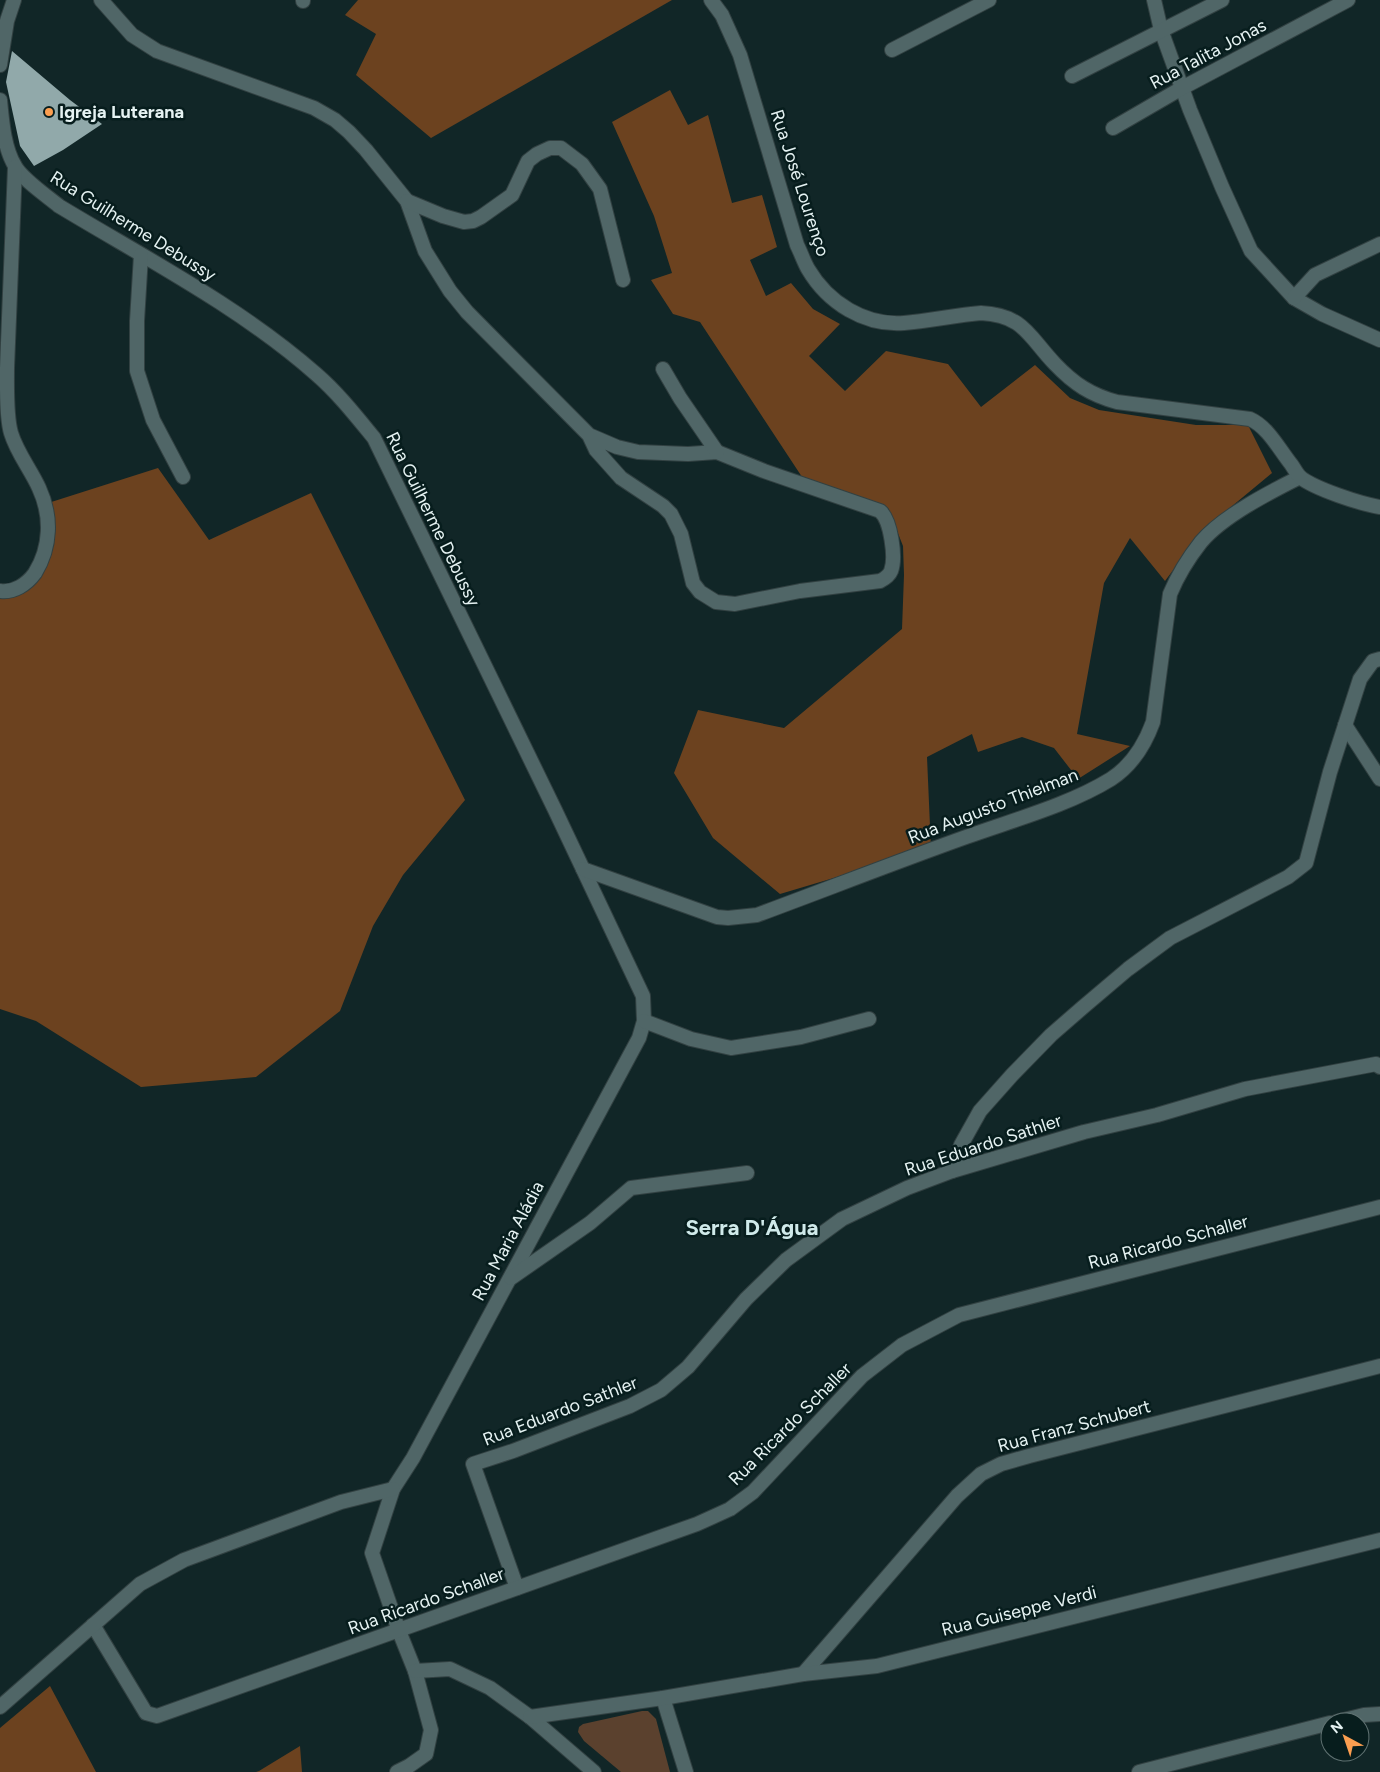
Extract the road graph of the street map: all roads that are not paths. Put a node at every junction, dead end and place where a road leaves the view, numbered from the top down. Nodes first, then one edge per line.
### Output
1 (14, 0) edge
2 (101, 0) edge
3 (711, 0) edge
4 (989, 0) edge
5 (1154, 0) edge
6 (1222, 0) edge
7 (1348, 0) edge
8 (1161, 30) junction
9 (892, 50) dead end
10 (0, 65) edge
11 (1072, 76) dead end
12 (1182, 88) junction
13 (0, 100) edge
14 (1113, 128) dead end
15 (15, 167) junction
16 (407, 201) junction
17 (1380, 244) edge
18 (141, 255) junction
19 (623, 280) dead end
20 (1294, 298) junction
21 (1380, 340) edge
22 (663, 369) dead end
23 (590, 435) junction
24 (717, 452) junction
25 (183, 477) dead end
26 (1300, 477) junction
27 (1380, 507) edge
28 (0, 591) edge
29 (1380, 659) edge
30 (1345, 725) junction
31 (1380, 780) edge
32 (583, 869) junction
33 (869, 1018) dead end
34 (644, 1021) junction
35 (1378, 1065) edge
36 (952, 1171) junction
37 (747, 1173) dead end
38 (1380, 1206) edge
39 (508, 1280) junction
40 (1380, 1366) edge
41 (393, 1489) junction
42 (1380, 1540) edge
43 (517, 1588) junction
44 (93, 1625) junction
45 (399, 1631) junction
46 (415, 1671) junction
47 (803, 1674) junction
48 (663, 1698) junction
49 (0, 1707) edge
50 (530, 1717) junction
51 (1320, 1726) edge
52 (397, 1772) edge
53 (594, 1772) edge
54 (686, 1772) edge
55 (1139, 1772) edge

1 - 10 street
2 - 16 street
3 - 26 street, Rua José Lourenço
4 - 9 street
5 - 8 street
6 - 8 street
7 - 12 street, Rua Talita Jonas
8 - 11 street
8 - 12 street
12 - 14 street, Rua Talita Jonas
12 - 20 street
13 - 15 street, Rua Guilherme Debussy
15 - 18 street, Rua Guilherme Debussy
15 - 28 street
16 - 19 street
16 - 23 street
17 - 20 street
18 - 25 street
18 - 32 street, Rua Guilherme Debussy
20 - 21 street
22 - 24 street
23 - 24 street
23 - 24 street
26 - 27 street, Rua José Lourenço
26 - 32 street, Rua Augusto Thielman
29 - 30 street
30 - 31 street
30 - 36 street
32 - 34 street, Rua Maria Aládia
33 - 34 street
34 - 39 street, Rua Maria Aládia
35 - 36 street, Rua Eduardo Sathler
36 - 43 street, Rua Eduardo Sathler
37 - 39 street
38 - 43 street, Rua Ricardo Schaller
39 - 41 street, Rua Maria Aládia
40 - 47 street, Rua Franz Schubert
41 - 44 street
41 - 45 street, Rua Maria Aládia
42 - 47 street, Rua Guiseppe Verdi
43 - 45 street, Rua Ricardo Schaller
44 - 45 street, Rua Ricardo Schaller
44 - 49 street
45 - 46 street, Rua Maria Aládia
46 - 50 street
46 - 52 street, Rua Maria Aládia
47 - 48 street, Rua Guiseppe Verdi
48 - 50 street, Rua Guiseppe Verdi
48 - 54 street
50 - 53 street
51 - 55 street

